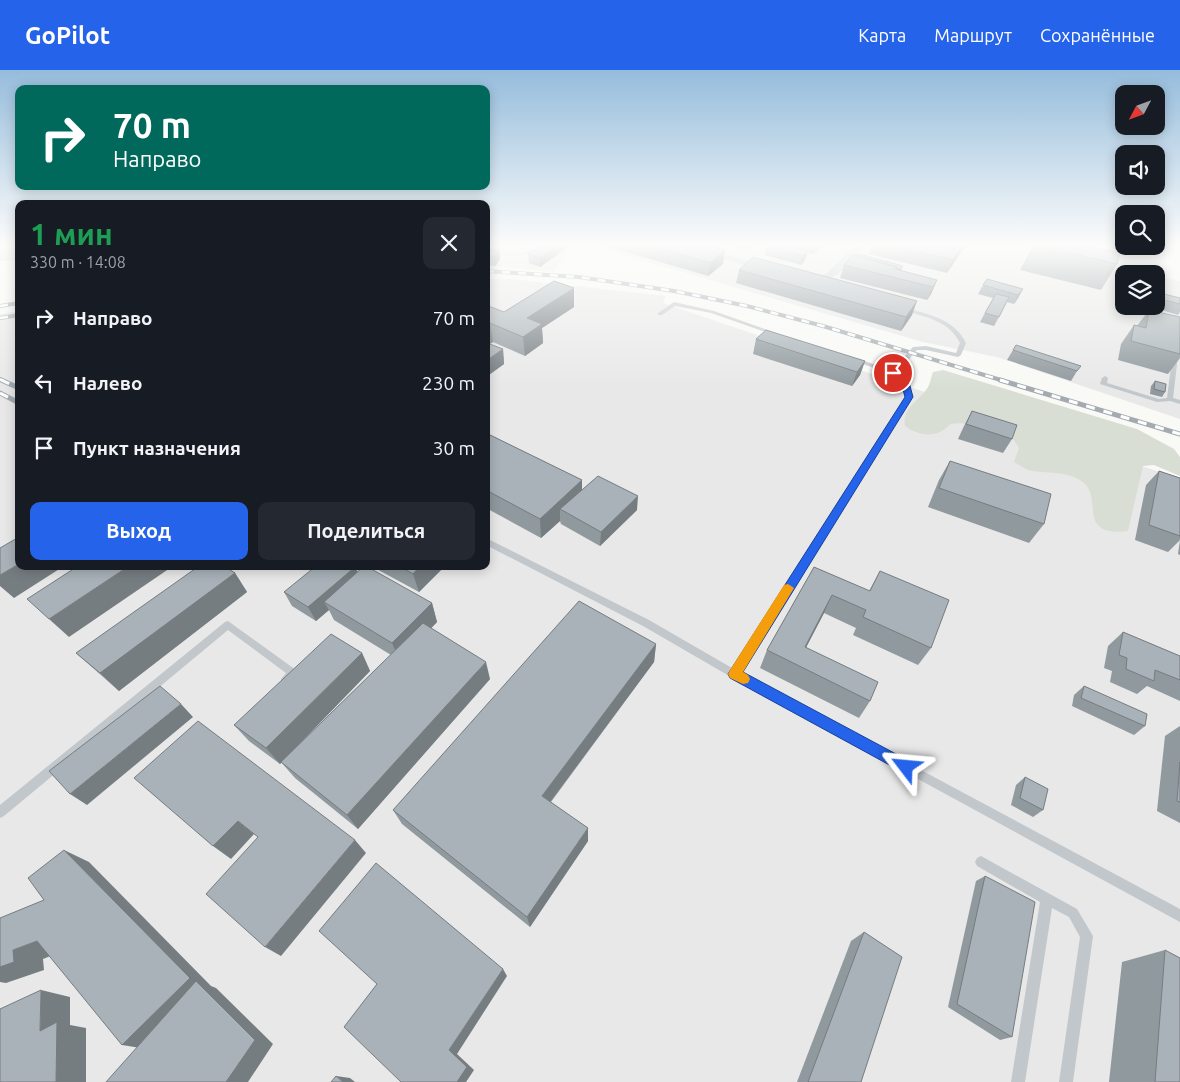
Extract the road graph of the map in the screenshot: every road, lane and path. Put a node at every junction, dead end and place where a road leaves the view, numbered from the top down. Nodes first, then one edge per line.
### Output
1 (896, 307) edge
2 (660, 314) dead end
3 (785, 337) edge
4 (1180, 342) edge
5 (839, 355) edge
6 (893, 373) junction
7 (1106, 378) dead end
8 (1170, 399) junction
9 (1180, 402) edge
10 (490, 543) edge
11 (734, 674) junction
12 (280, 685) edge
13 (0, 812) edge
14 (981, 862) dead end
15 (1047, 899) junction
16 (1180, 916) edge
17 (1018, 1082) edge
18 (1066, 1082) edge

1 - 6 lane
2 - 3 lane
4 - 8 lane
5 - 6 lane
6 - 11 lane
7 - 8 lane
8 - 9 lane
10 - 11 lane
11 - 16 lane
12 - 13 lane
14 - 15 lane
15 - 17 lane
15 - 18 lane

